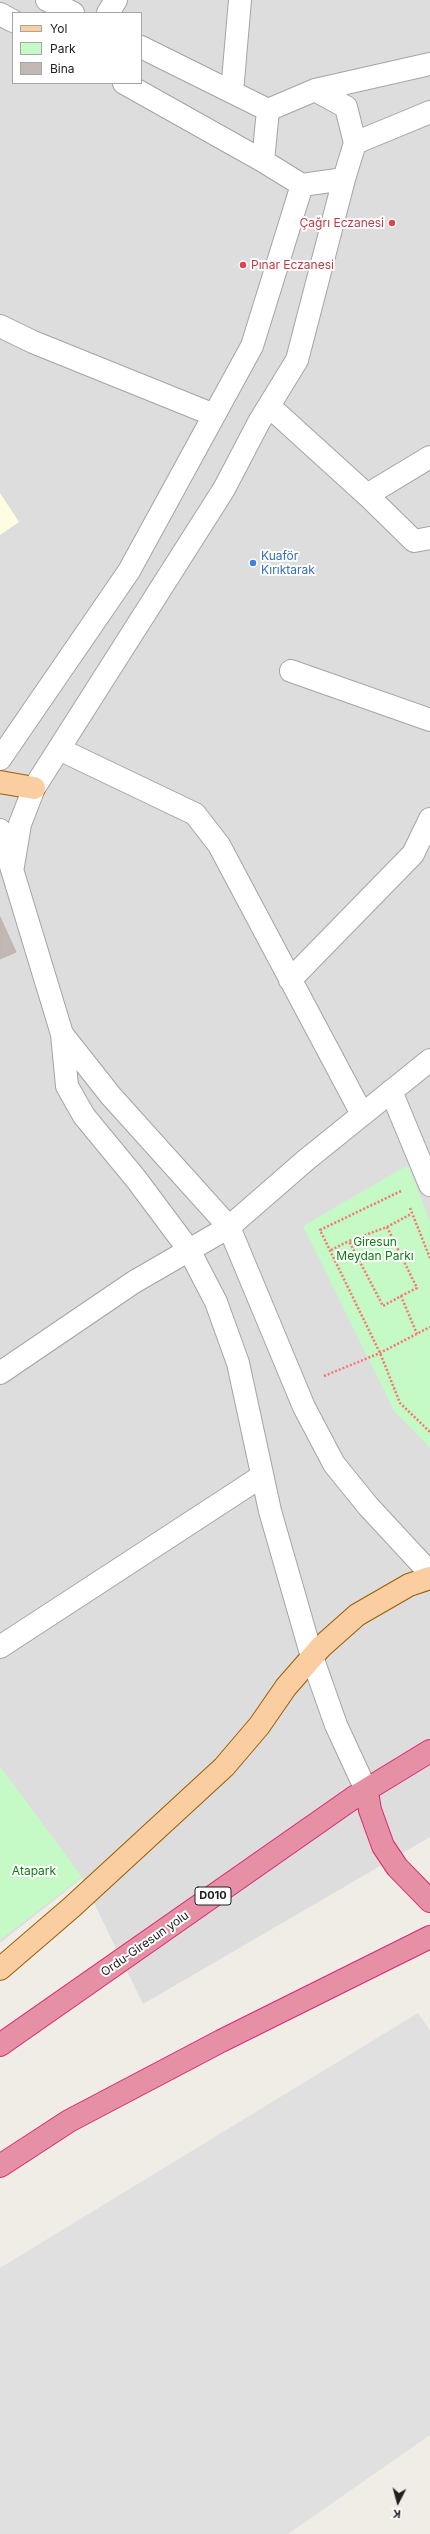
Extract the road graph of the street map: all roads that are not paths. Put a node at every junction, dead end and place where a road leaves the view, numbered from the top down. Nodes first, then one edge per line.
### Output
1 (46, 0) edge
2 (116, 0) edge
3 (240, 0) edge
4 (71, 12) edge
5 (109, 12) edge
6 (0, 14) edge
7 (12, 21) edge
8 (142, 47) edge
9 (430, 64) edge
10 (126, 84) edge
11 (315, 90) junction
12 (232, 92) junction
13 (268, 110) junction
14 (430, 112) edge
15 (355, 143) junction
16 (263, 161) junction
17 (344, 179) junction
18 (302, 185) junction
19 (0, 326) edge
20 (269, 406) junction
21 (214, 415) junction
22 (430, 457) edge
23 (367, 495) junction
24 (430, 538) edge
25 (291, 671) dead end
26 (430, 720) edge
27 (59, 748) junction
28 (0, 759) edge
29 (0, 782) edge
30 (34, 788) junction
31 (430, 819) edge
32 (0, 830) edge
33 (12, 874) junction
34 (290, 980) junction
35 (62, 1034) junction
36 (430, 1060) edge
37 (391, 1091) junction
38 (362, 1114) junction
39 (430, 1185) edge
40 (229, 1227) junction
41 (189, 1250) junction
42 (0, 1373) edge
43 (262, 1476) junction
44 (430, 1573) edge
45 (430, 1578) edge
46 (0, 1647) edge
47 (312, 1657) junction
48 (430, 1751) edge
49 (367, 1792) junction
50 (430, 1901) edge
51 (430, 1937) edge
52 (0, 1969) edge
53 (0, 2045) edge
54 (0, 2166) edge

1 - 4 street
2 - 5 street
3 - 12 street
6 - 7 street
8 - 12 street
9 - 11 street
10 - 16 street
11 - 13 street
11 - 15 street
12 - 13 street
13 - 16 street
14 - 15 street
15 - 17 street
16 - 18 street
17 - 18 street
17 - 20 street
18 - 21 street
19 - 21 street
20 - 23 street
20 - 27 street
21 - 28 street
22 - 23 street
23 - 24 street
25 - 26 street
27 - 30 street
27 - 34 street
29 - 30 main road
30 - 33 street
31 - 34 street
32 - 33 street
33 - 35 street
34 - 38 street
35 - 40 street
35 - 41 street
36 - 37 street
37 - 38 street
37 - 39 street
38 - 40 street
40 - 41 street
40 - 44 street
41 - 42 street
41 - 43 street
43 - 46 street
43 - 47 street
45 - 47 main road
47 - 49 street
47 - 52 main road
48 - 49 highway, Ordu-Giresun yolu / D010
49 - 50 highway
49 - 53 highway, Ordu-Giresun yolu / D010
51 - 54 highway

